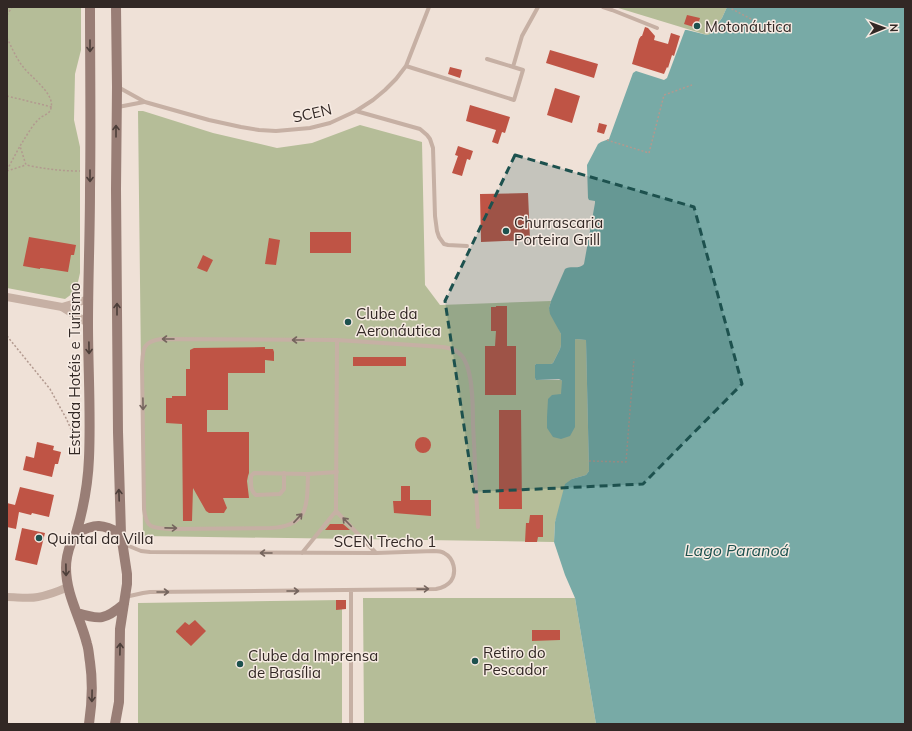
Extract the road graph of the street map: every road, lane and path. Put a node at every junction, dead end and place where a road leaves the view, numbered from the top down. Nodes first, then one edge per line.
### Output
1 (12, 7) edge
2 (90, 7) edge
3 (116, 7) edge
4 (429, 7) edge
5 (538, 7) edge
6 (603, 7) edge
7 (728, 7) edge
8 (7, 16) edge
9 (754, 20) dead end
10 (657, 28) dead end
11 (7, 38) edge
12 (487, 59) dead end
13 (406, 66) junction
14 (513, 67) junction
15 (692, 85) dead end
16 (117, 87) junction
17 (7, 96) edge
18 (145, 102) junction
19 (52, 107) junction
20 (116, 107) junction
21 (356, 111) junction
22 (607, 140) dead end
23 (20, 146) junction
24 (26, 165) junction
25 (7, 170) edge
26 (90, 171) junction
27 (467, 246) dead end
28 (7, 297) edge
29 (88, 299) junction
30 (62, 307) junction
31 (88, 323) junction
32 (7, 336) edge
33 (337, 340) junction
34 (634, 359) dead end
35 (79, 446) dead end
36 (589, 461) dead end
37 (337, 472) junction
38 (284, 473) junction
39 (308, 474) junction
40 (336, 511) junction
41 (478, 527) dead end
42 (77, 532) junction
43 (121, 539) junction
44 (302, 553) junction
45 (376, 553) junction
46 (68, 587) junction
47 (351, 590) junction
48 (7, 597) edge
49 (124, 601) junction
50 (77, 613) junction
51 (89, 724) edge
52 (115, 724) edge
53 (351, 724) edge

1 - 8 path
2 -> 26 main road, Estrada Hotéis e Turismo
3 - 16 main road
4 - 13 lane, SCEN
5 - 14 lane
6 - 10 lane
7 - 9 path
11 - 19 path
12 - 14 lane
13 - 14 lane
13 - 21 lane, SCEN
15 - 22 path
16 - 18 lane, SCEN
16 - 20 main road
17 - 19 path
18 - 20 lane, SCEN
18 - 21 lane, SCEN
19 - 23 path
43 -> 20 main road
21 - 27 lane
23 - 24 path
23 - 25 path
24 - 25 path
24 - 26 path
26 -> 29 main road, Estrada Hotéis e Turismo
28 - 30 street
29 - 30 street
29 - 31 main road, Estrada Hotéis e Turismo
30 - 31 street
31 -> 42 main road, Estrada Hotéis e Turismo
32 - 35 path
33 - 37 lane
33 -> 39 lane
33 - 41 lane
34 - 36 path
37 - 39 lane
37 - 40 lane
38 - 38 lane
38 - 39 lane
40 - 44 lane
45 -> 40 lane
42 - 43 main road
42 -> 46 main road, Estrada Hotéis e Turismo
44 -> 43 lane, SCEN Trecho 1
43 - 49 main road
44 - 45 lane, SCEN Trecho 1
47 -> 45 lane, SCEN Trecho 1
46 - 48 street
46 - 50 main road, Estrada Hotéis e Turismo
49 -> 47 lane, SCEN Trecho 1
47 - 53 lane
49 - 50 main road
52 -> 49 main road
50 -> 51 main road, Estrada Hotéis e Turismo

